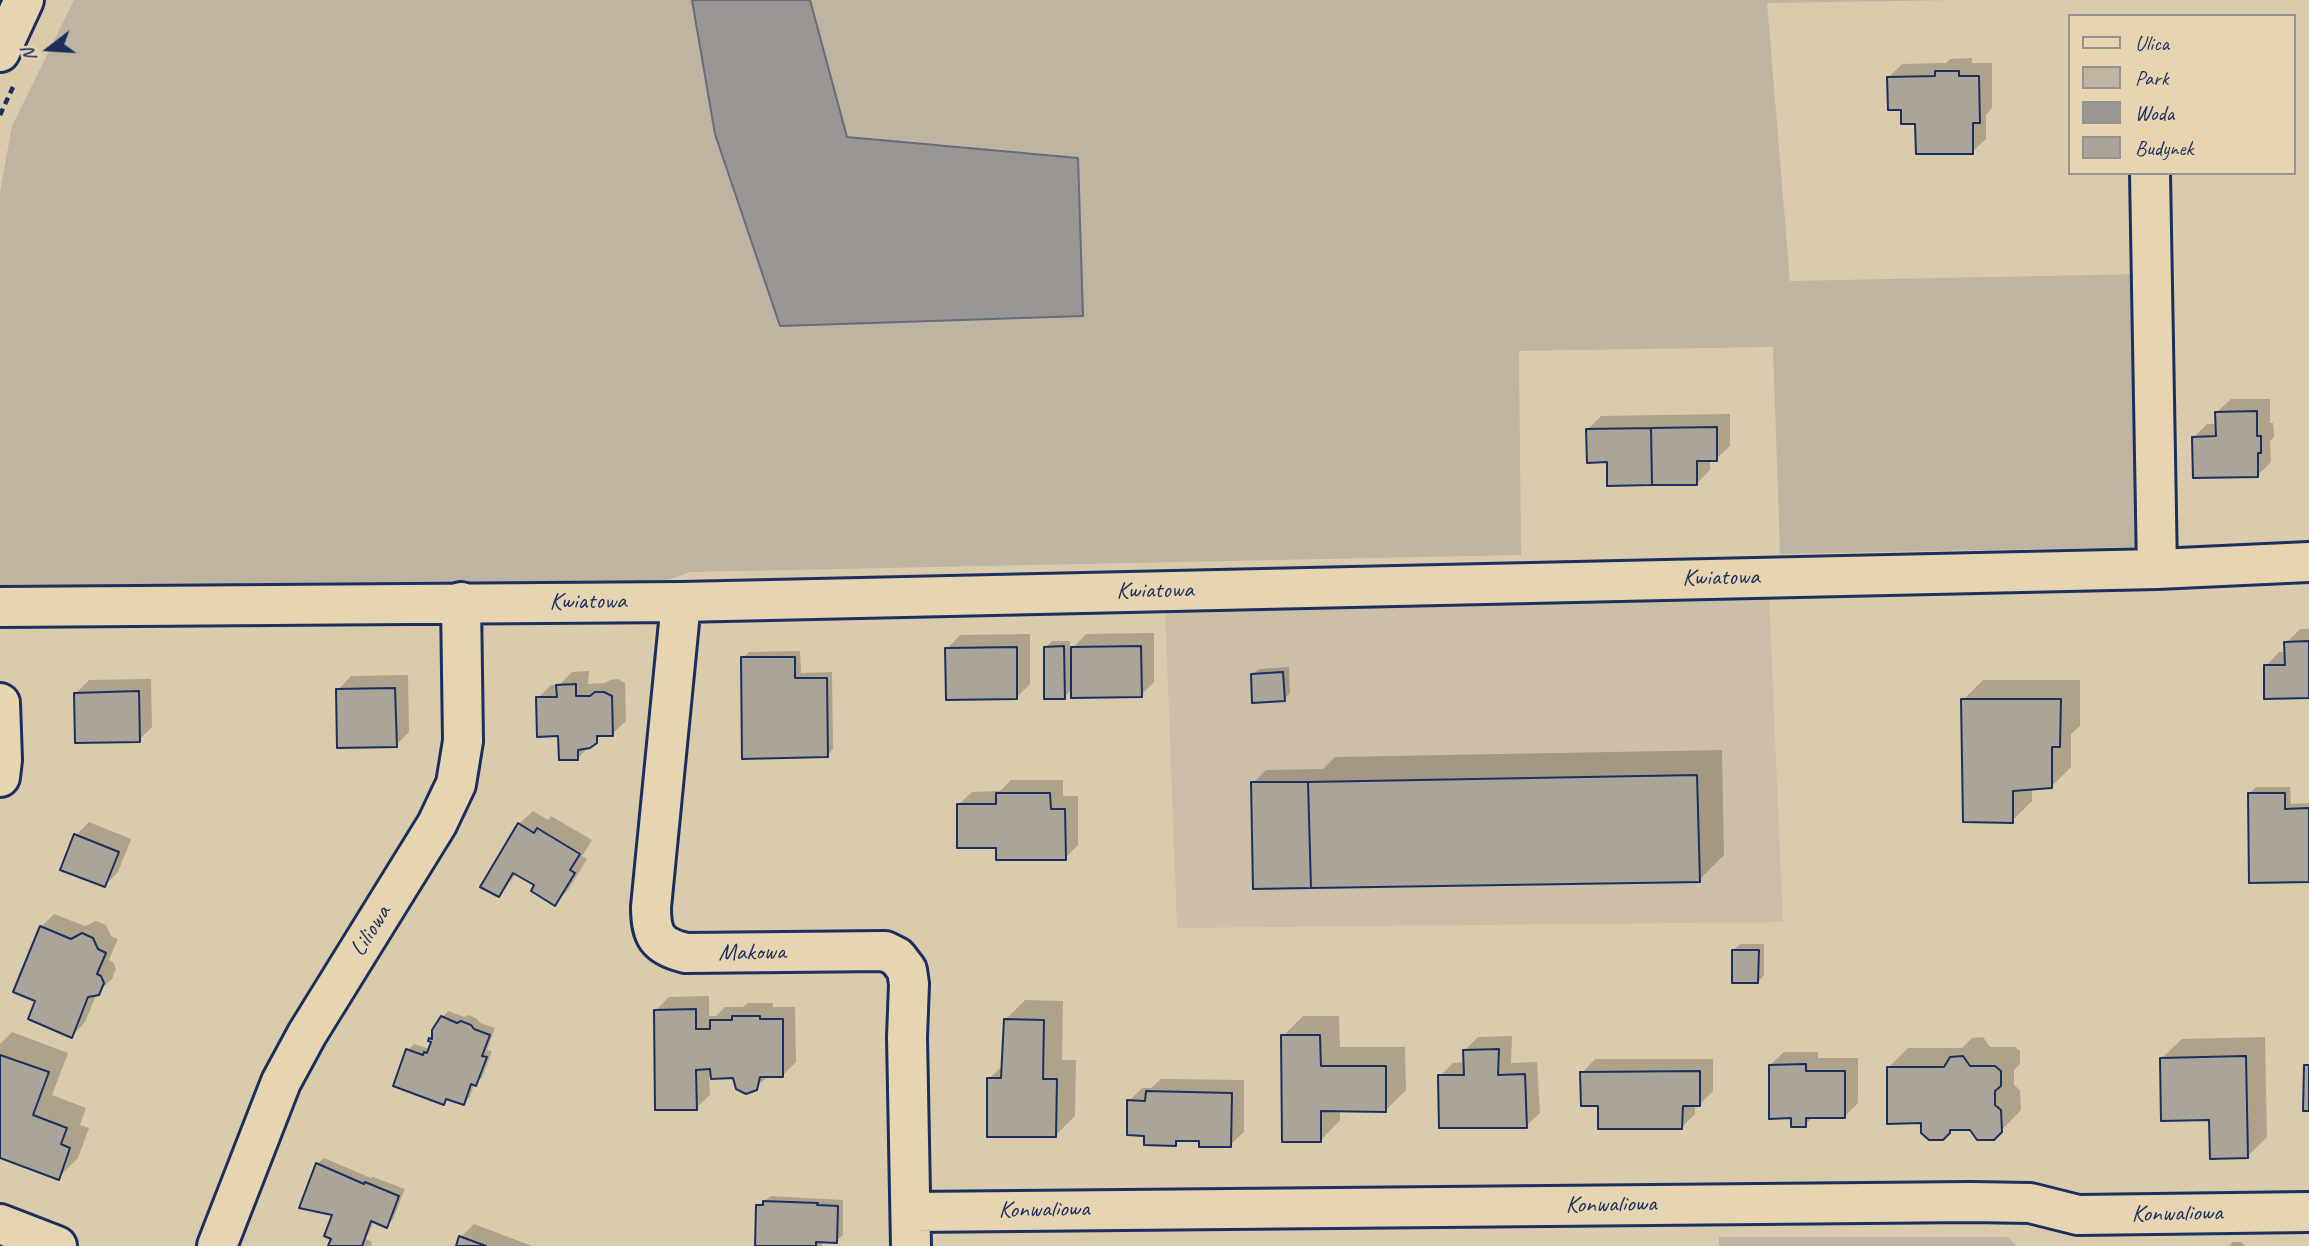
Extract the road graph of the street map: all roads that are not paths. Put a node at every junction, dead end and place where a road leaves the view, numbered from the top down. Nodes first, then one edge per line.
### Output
1 (24, 0) edge
2 (0, 52) edge
3 (2150, 175) edge
4 (2309, 562) edge
5 (2157, 569) junction
6 (461, 602) junction
7 (681, 602) junction
8 (0, 607) edge
9 (0, 703) edge
10 (0, 777) edge
11 (2309, 1212) edge
12 (0, 1224) edge
13 (911, 1229) edge
14 (2077, 1230) edge
15 (57, 1246) edge
16 (217, 1246) edge

1 - 2 street
3 - 5 street
4 - 5 street, Kwiatowa
5 - 7 street, Kwiatowa
6 - 7 street, Kwiatowa
6 - 8 street, Kwiatowa
6 - 16 street, Liliowa
7 - 13 street, Makowa
9 - 10 street
11 - 14 street, Konwaliowa
12 - 15 street
13 - 14 street, Konwaliowa

